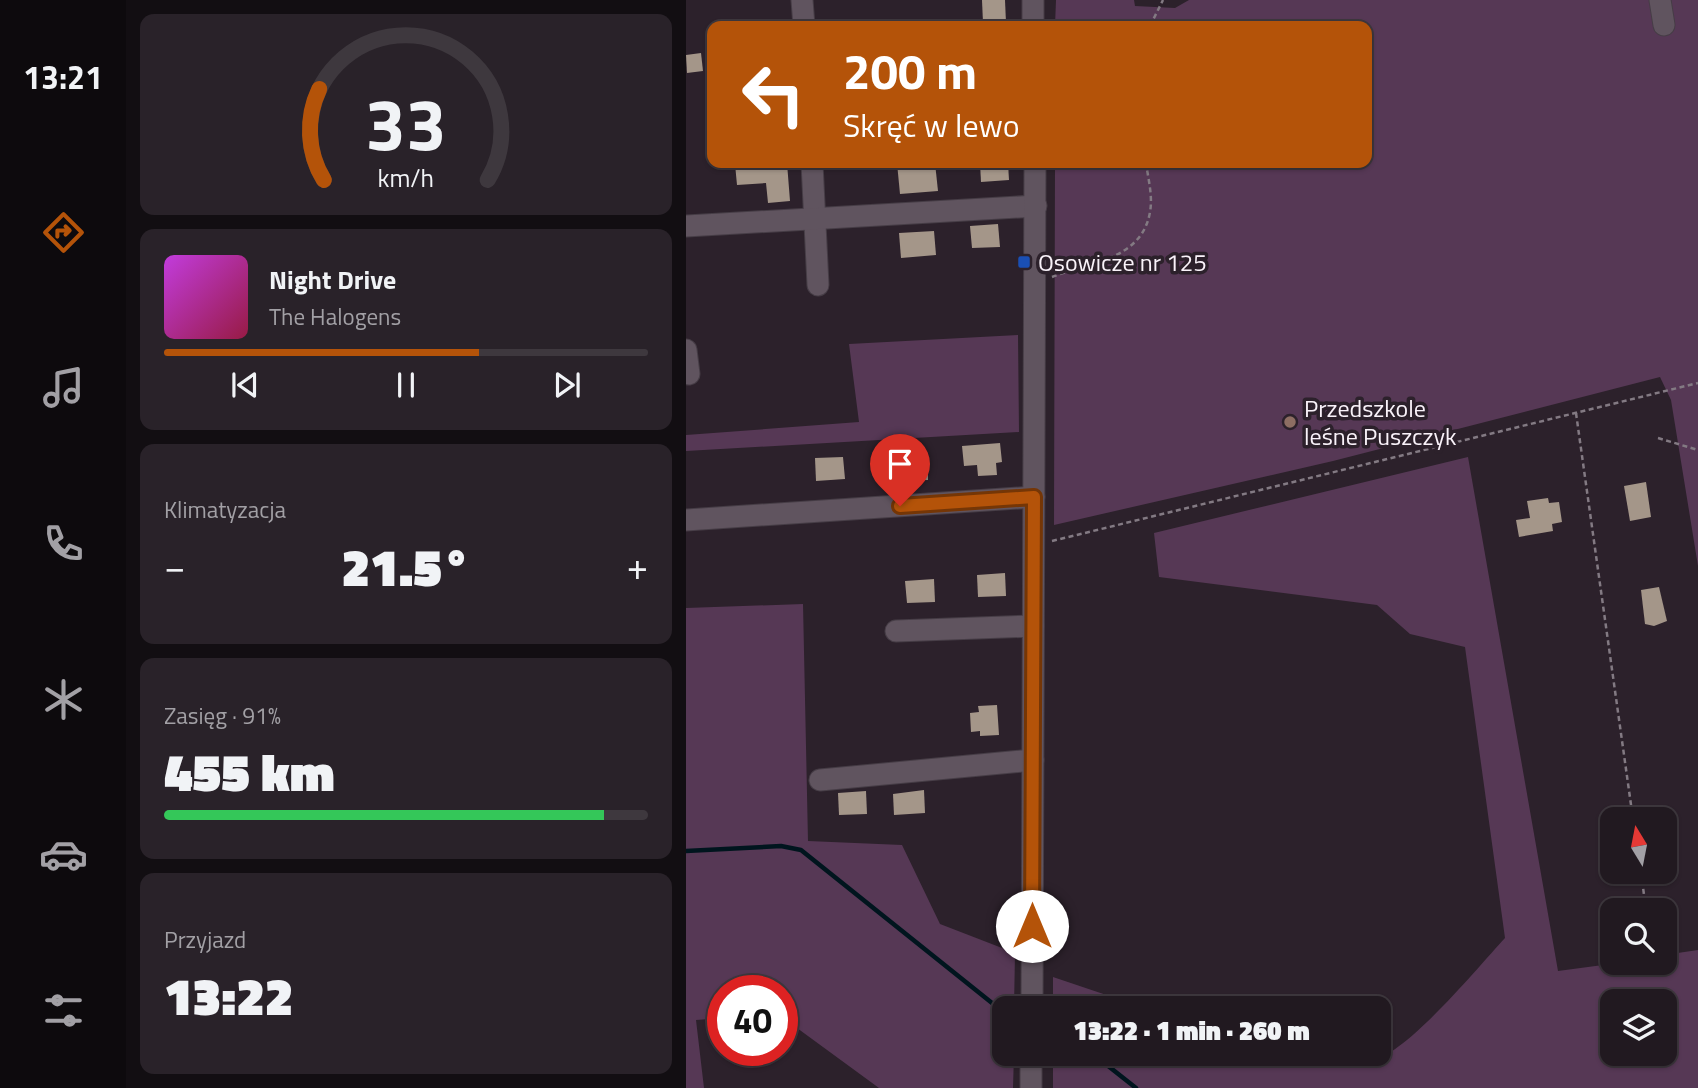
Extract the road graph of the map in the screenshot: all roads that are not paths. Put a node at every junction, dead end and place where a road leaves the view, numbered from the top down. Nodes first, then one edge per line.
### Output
1 (802, 0) edge
2 (1033, 0) edge
3 (1660, 0) edge
4 (804, 21) edge
5 (1033, 21) edge
6 (1664, 25) dead end
7 (812, 168) edge
8 (1035, 168) edge
9 (1036, 206) junction
10 (815, 219) junction
11 (686, 226) edge
12 (818, 285) dead end
13 (686, 350) edge
14 (689, 374) dead end
15 (1034, 497) junction
16 (686, 520) edge
17 (1033, 626) junction
18 (896, 631) dead end
19 (1033, 761) junction
20 (820, 780) dead end
21 (1032, 996) edge
22 (1031, 1066) edge
23 (1031, 1088) edge

1 - 4 street
2 - 5 street
3 - 6 street
7 - 10 street
8 - 9 street
9 - 10 street
9 - 15 street
10 - 11 street
10 - 12 street
13 - 14 street
15 - 16 street
15 - 17 street
17 - 18 street
17 - 19 street
19 - 20 street
19 - 21 street
22 - 23 street

